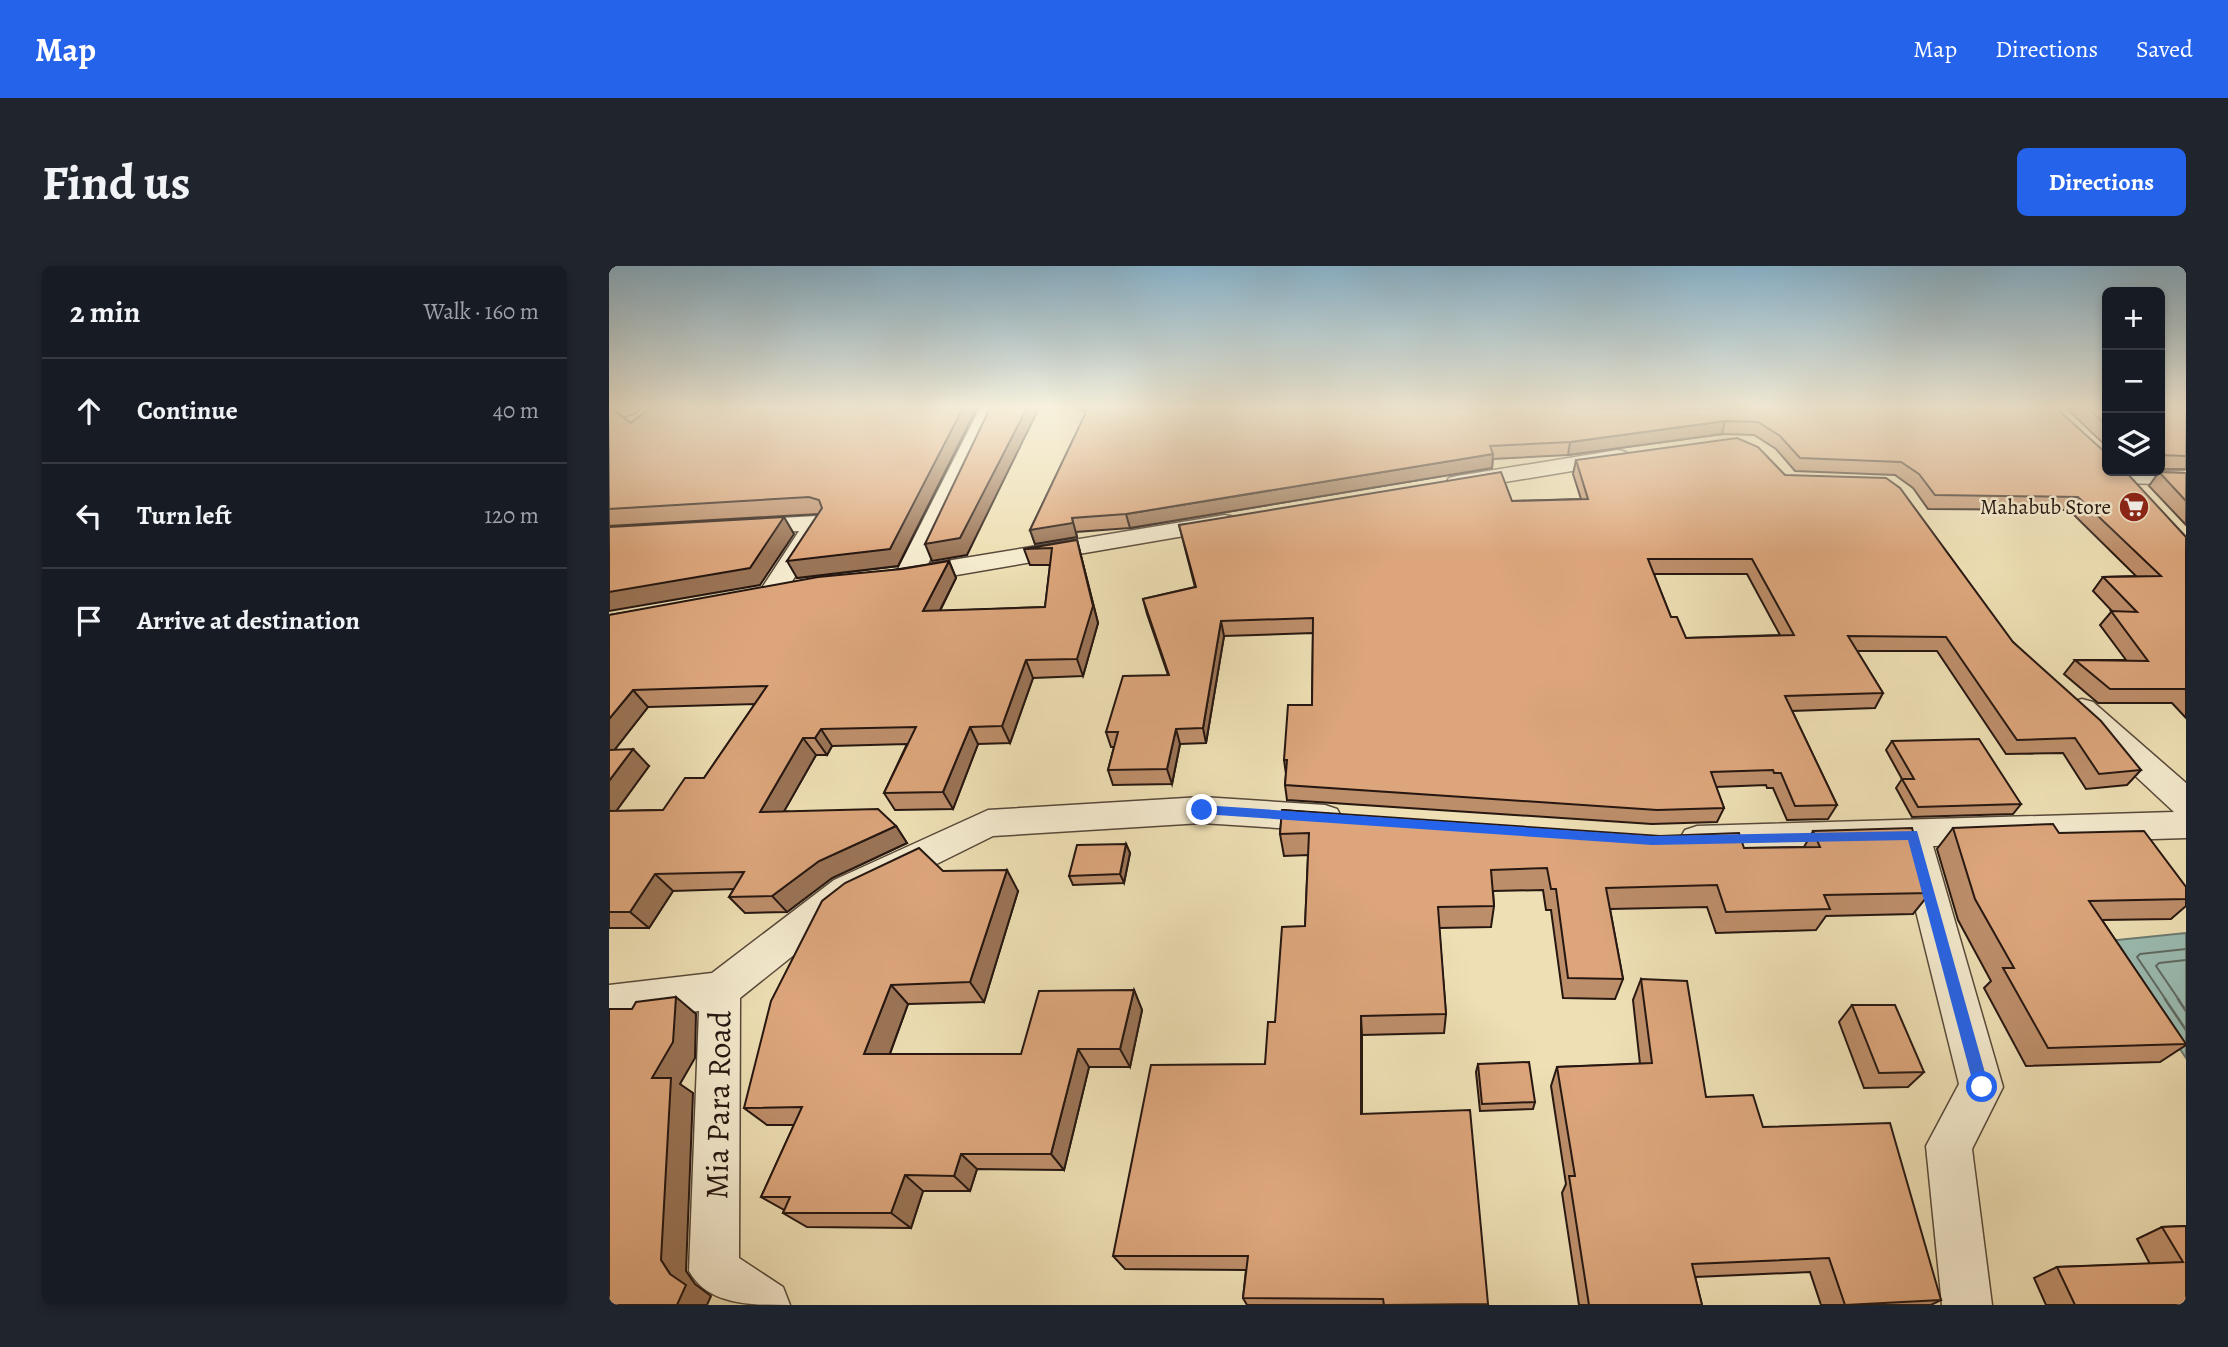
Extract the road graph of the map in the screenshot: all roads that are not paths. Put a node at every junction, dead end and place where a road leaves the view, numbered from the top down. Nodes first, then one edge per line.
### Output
1 (967, 456) edge
2 (1624, 456) edge
3 (2124, 476) edge
4 (2154, 476) edge
5 (2186, 478) edge
6 (1433, 487) edge
7 (2143, 496) edge
8 (1254, 517) edge
9 (720, 528) edge
10 (910, 575) junction
11 (882, 578) edge
12 (804, 588) edge
13 (771, 594) junction
14 (744, 599) edge
15 (2065, 694) edge
16 (2186, 803) edge
17 (1352, 820) edge
18 (2186, 825) edge
19 (1913, 835) junction
20 (1665, 840) edge
21 (720, 990) junction
22 (609, 1003) edge
23 (765, 1305) edge
24 (1966, 1305) edge

1 - 10 street
2 - 6 street
3 - 7 street
4 - 5 street
8 - 10 street
9 - 13 street
10 - 11 street
12 - 13 street
13 - 14 street
15 - 16 street
17 - 21 street
18 - 19 street
19 - 20 street
19 - 24 street
21 - 22 street, Mia Para Road
21 - 23 street, Mia Para Road

